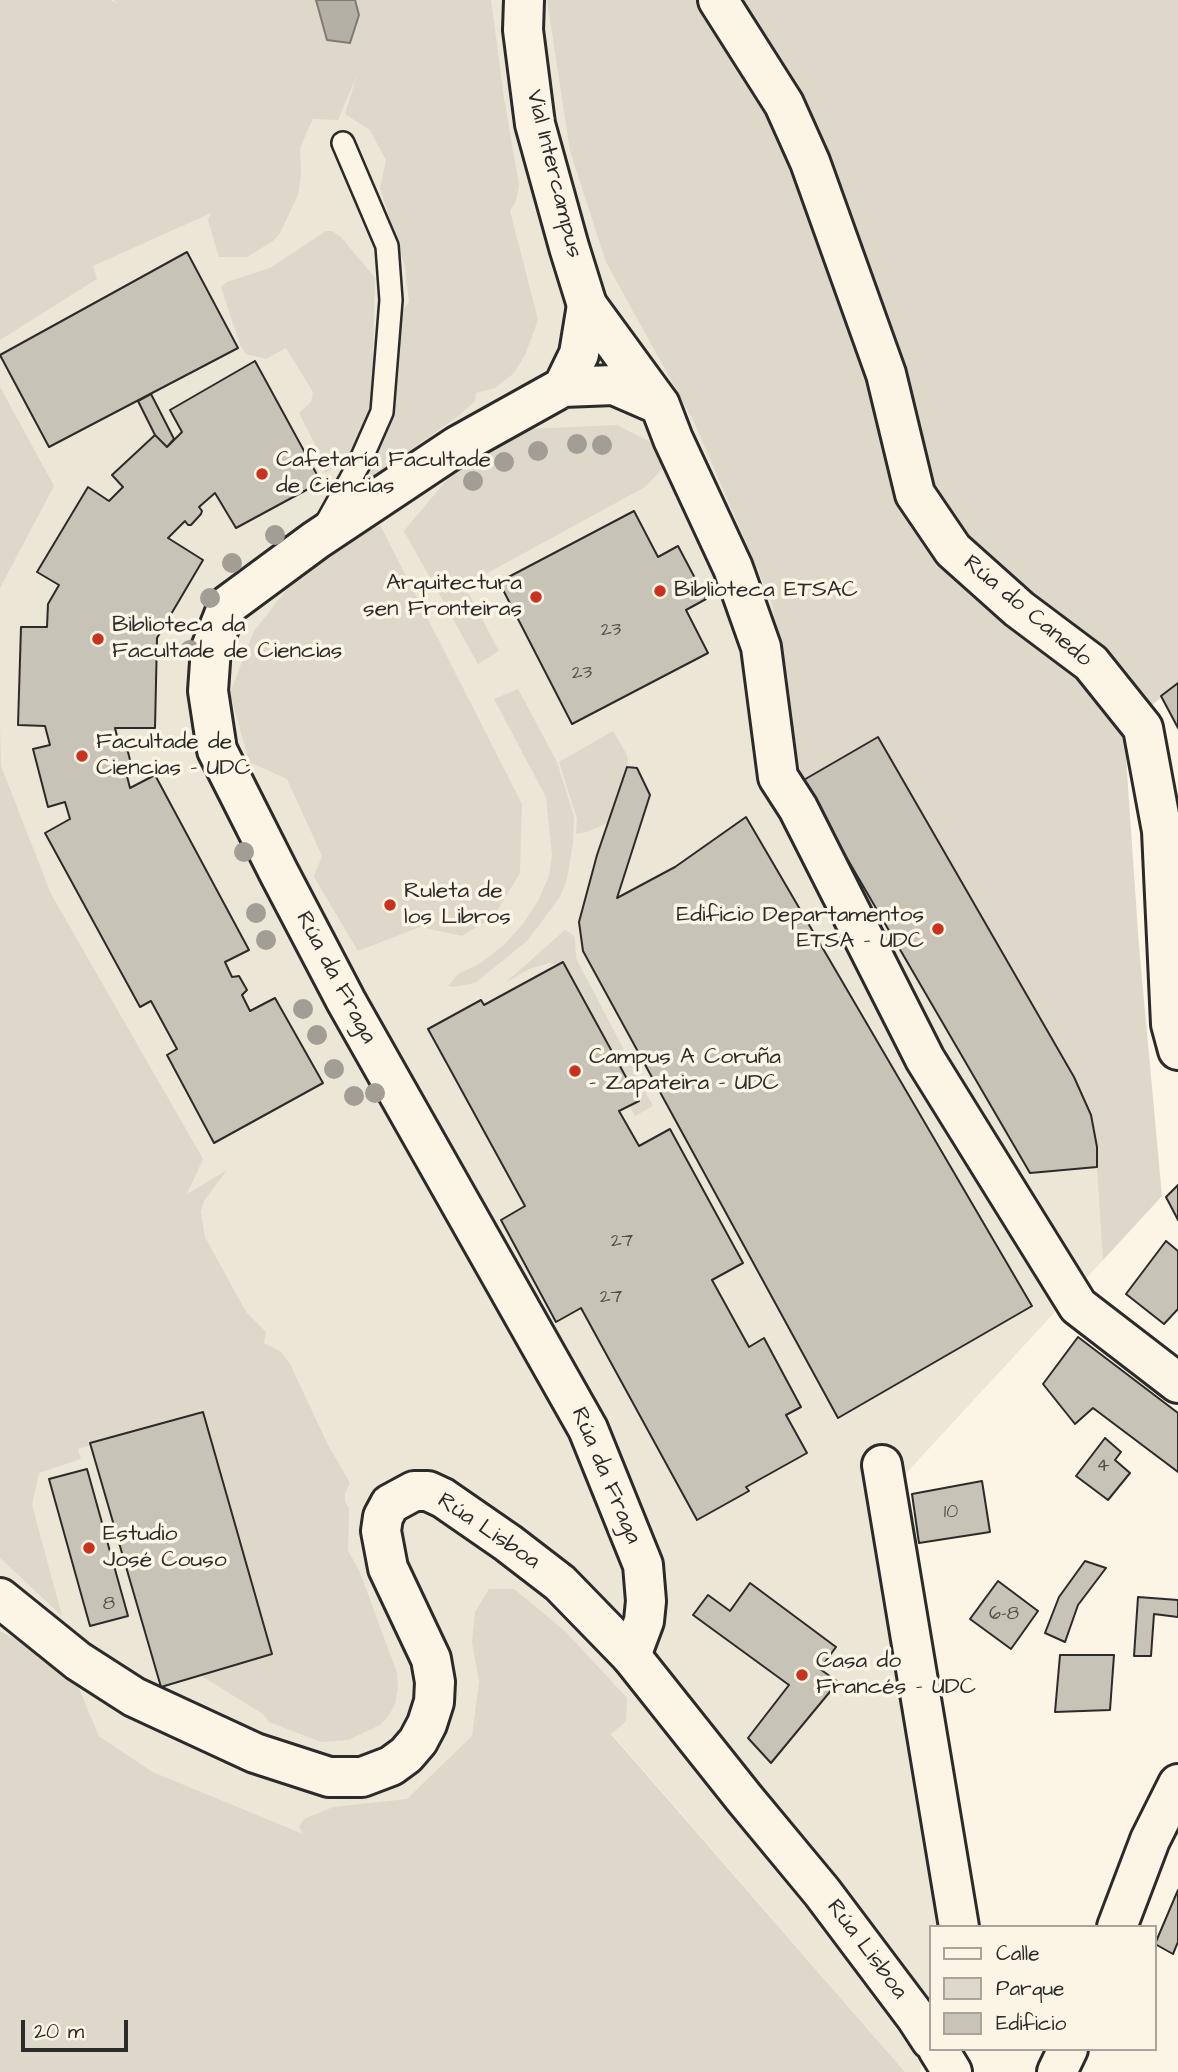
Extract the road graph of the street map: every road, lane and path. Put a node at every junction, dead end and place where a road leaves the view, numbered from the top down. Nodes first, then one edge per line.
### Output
1 (524, 0) edge
2 (718, 0) edge
3 (342, 143) dead end
4 (587, 305) junction
5 (563, 387) junction
6 (520, 410) junction
7 (666, 422) junction
8 (316, 540) junction
9 (1176, 1032) edge
10 (1178, 1383) edge
11 (881, 1465) dead end
12 (0, 1598) edge
13 (631, 1656) junction
14 (1178, 1784) edge
15 (959, 1925) edge
16 (1118, 1925) edge
17 (930, 2038) edge
18 (938, 2051) edge
19 (964, 2051) edge
20 (1067, 2051) edge
21 (952, 2072) edge
22 (959, 2072) edge
23 (1057, 2072) edge

1 - 4 street, Vial Intercampus
2 - 9 street, Rúa do Canedo
3 - 8 lane
4 - 5 street
4 - 7 street
5 - 6 street, Rúa da Fraga
5 - 7 street, Rúa da Fraga
6 - 7 street, Rúa da Fraga
6 - 8 street, Rúa da Fraga
7 - 10 street
8 - 13 street, Rúa da Fraga
11 - 15 street
12 - 13 street, Rúa Lisboa
13 - 17 street, Rúa Lisboa
14 - 16 street
18 - 21 street
19 - 22 street
20 - 23 street

